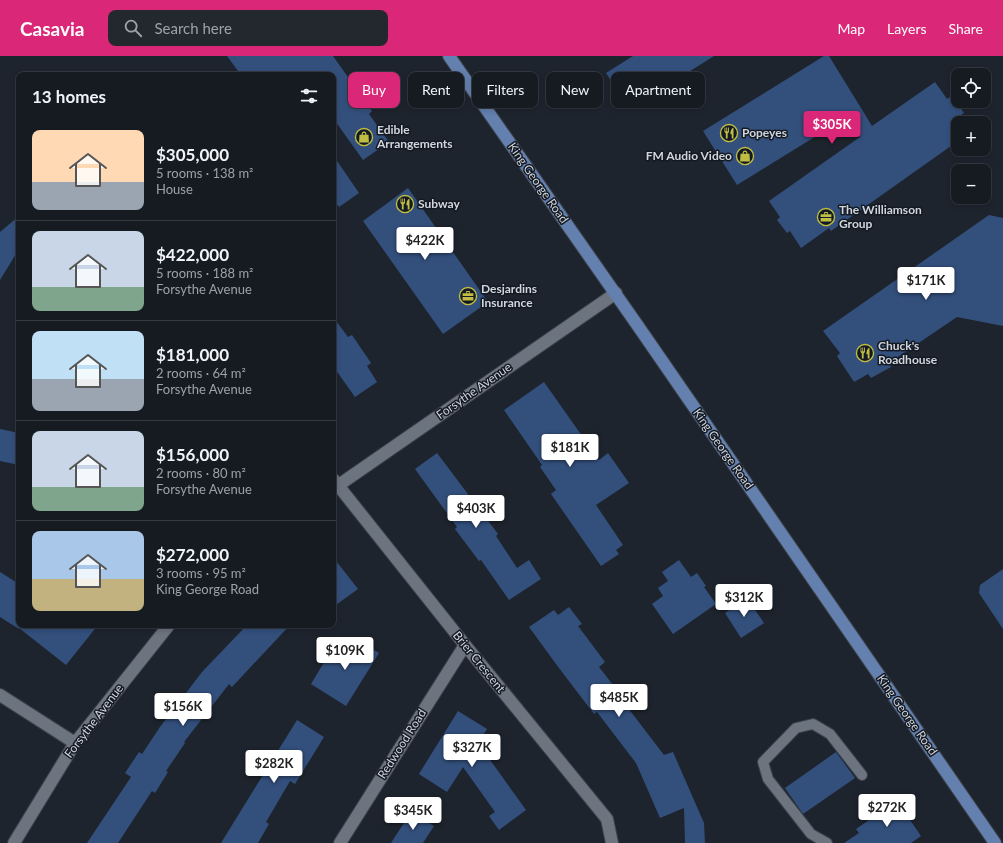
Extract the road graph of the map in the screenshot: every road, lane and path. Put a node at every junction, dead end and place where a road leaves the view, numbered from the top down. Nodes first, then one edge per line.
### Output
1 (449, 56) edge
2 (616, 293) junction
3 (336, 484) edge
4 (336, 486) edge
5 (167, 628) edge
6 (465, 645) junction
7 (0, 695) edge
8 (75, 743) junction
9 (862, 775) dead end
10 (14, 843) edge
11 (340, 843) edge
12 (612, 843) edge
13 (827, 843) edge
14 (995, 843) edge

1 - 2 main road, King George Road
2 - 3 street, Forsythe Avenue
2 - 14 main road, King George Road
4 - 6 street, Brier Crescent
5 - 8 street, Forsythe Avenue
6 - 11 street, Redwood Road
6 - 12 street, Brier Crescent
7 - 8 street
8 - 10 street, Forsythe Avenue
9 - 13 lane

